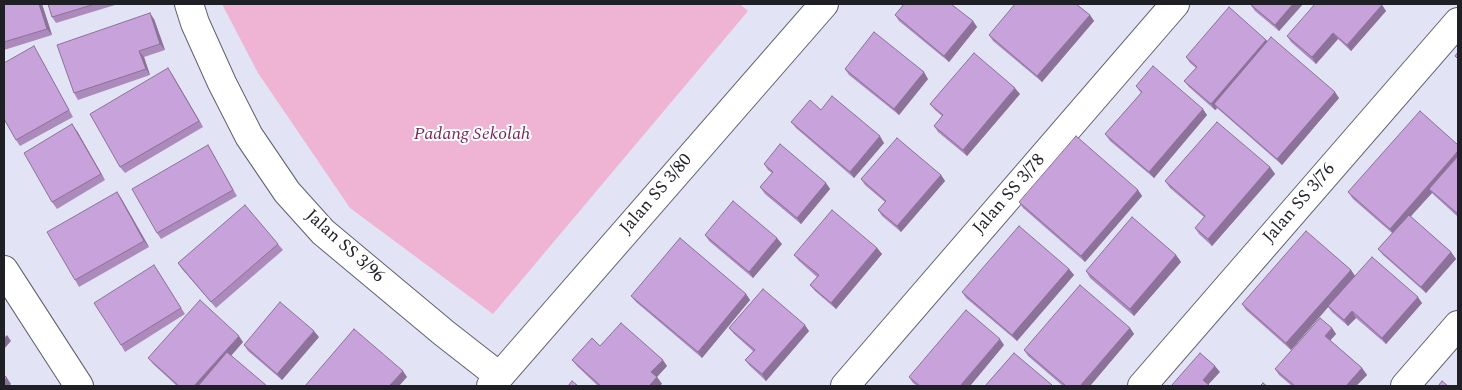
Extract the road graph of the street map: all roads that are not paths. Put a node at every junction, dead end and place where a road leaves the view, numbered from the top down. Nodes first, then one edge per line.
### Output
1 (189, 4) edge
2 (824, 4) edge
3 (1175, 4) edge
4 (1458, 22) edge
5 (4, 270) edge
6 (1458, 325) edge
7 (495, 381) edge
8 (79, 386) edge
9 (845, 386) edge
10 (1142, 386) edge
11 (1405, 386) edge

1 - 7 street, Jalan SS 3/96
2 - 7 street, Jalan SS 3/80
3 - 9 street, Jalan SS 3/78
4 - 10 street, Jalan SS 3/76
5 - 8 street
6 - 11 street

